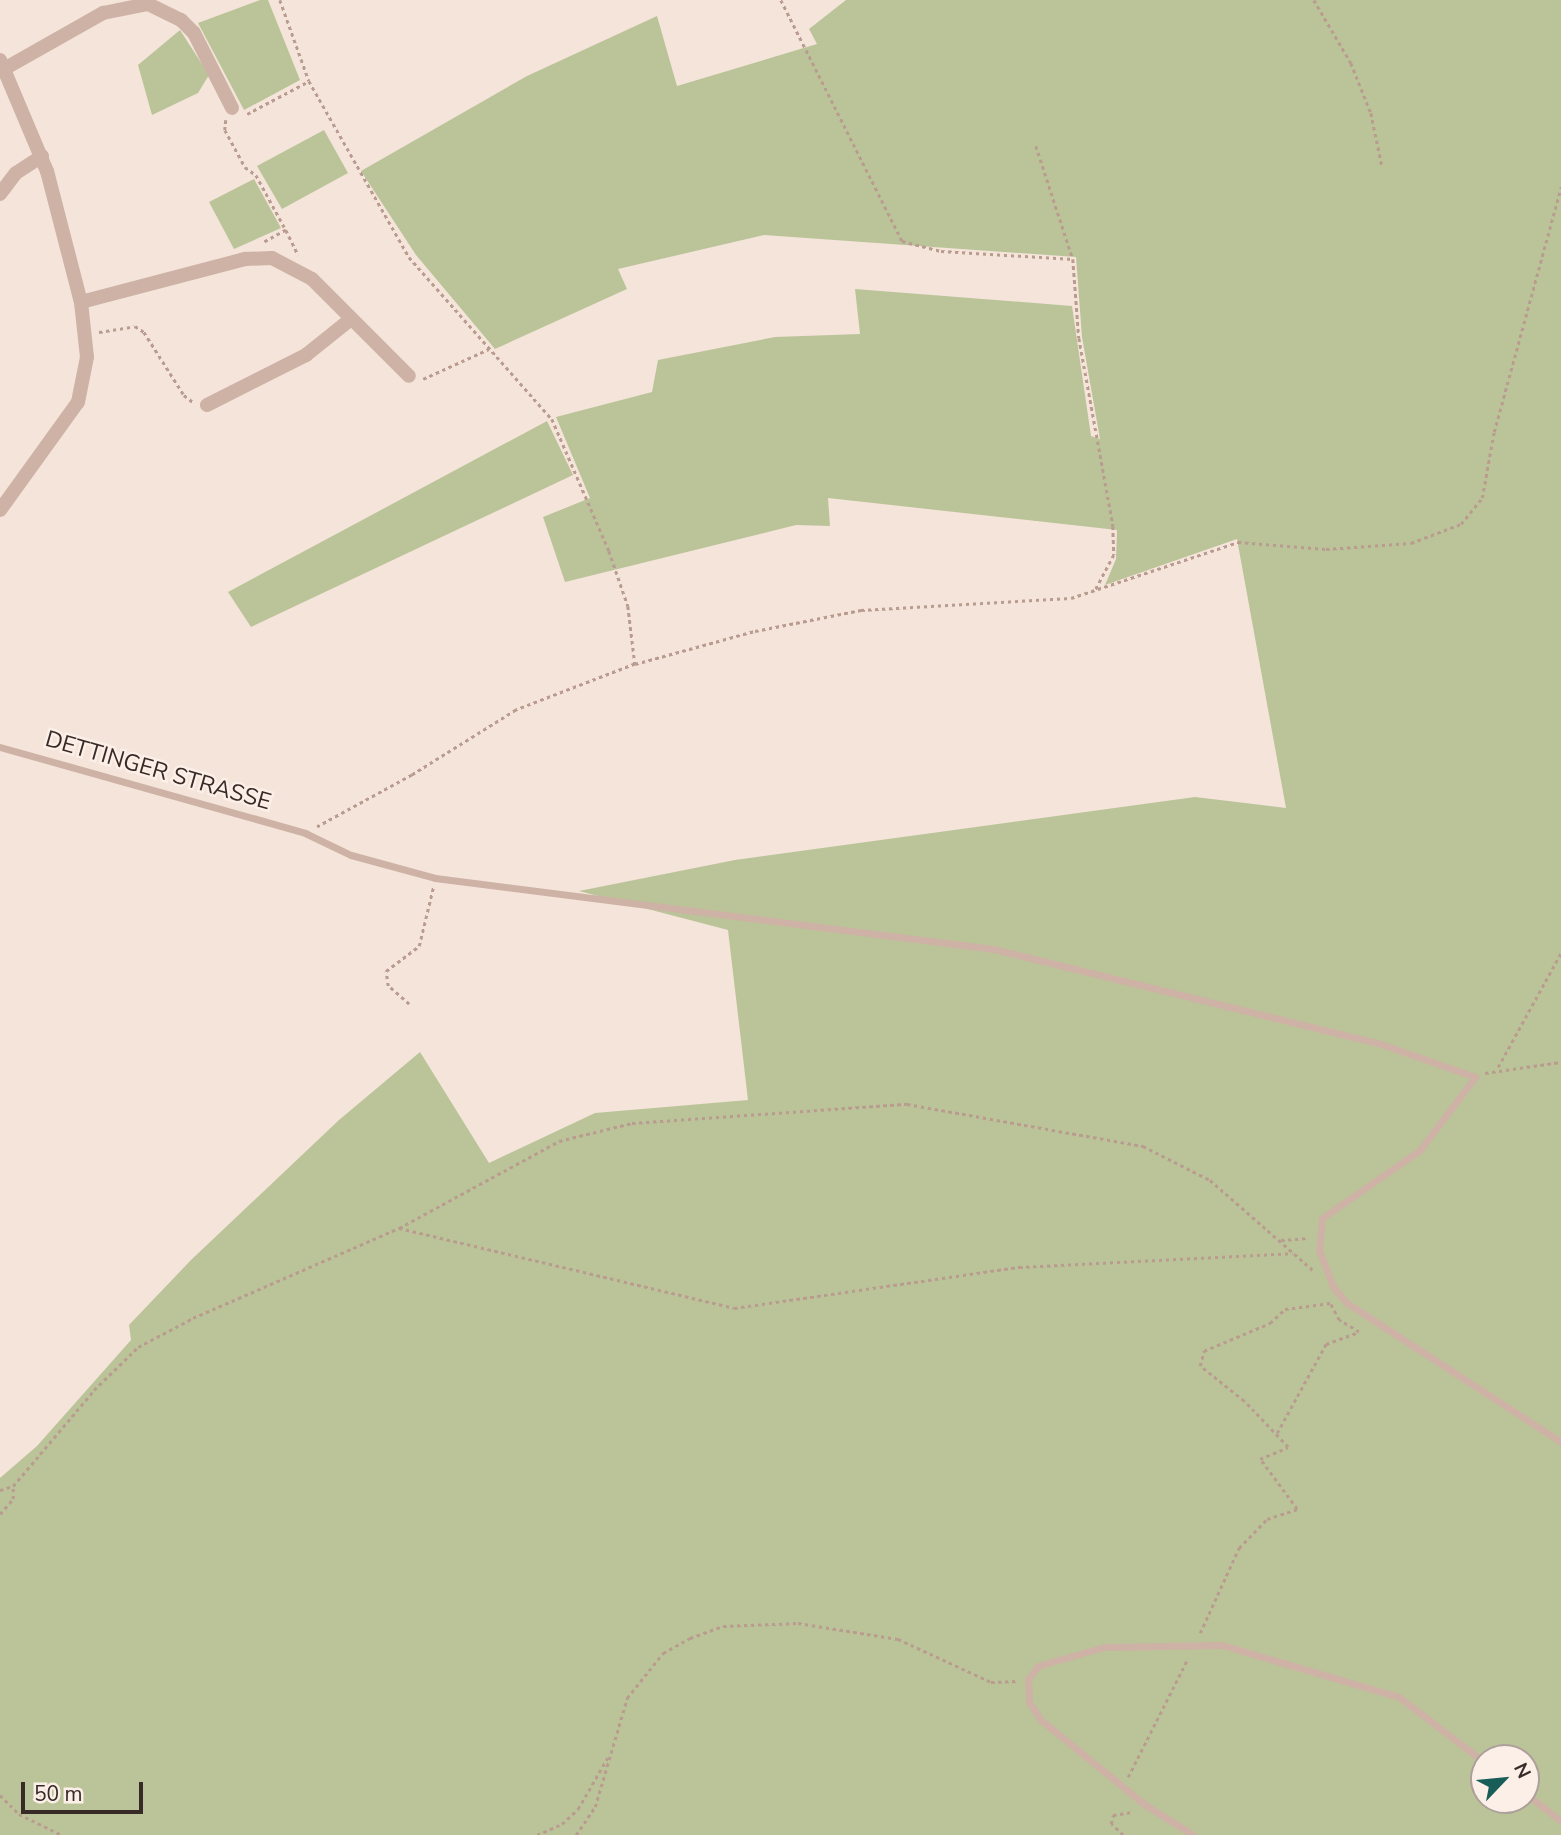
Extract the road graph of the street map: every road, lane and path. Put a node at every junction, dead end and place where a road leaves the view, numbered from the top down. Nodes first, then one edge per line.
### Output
1 (280, 0) edge
2 (781, 0) edge
3 (1314, 0) edge
4 (148, 2) edge
5 (2, 64) edge
6 (309, 81) junction
7 (232, 108) junction
8 (1036, 146) dead end
9 (42, 156) junction
10 (1382, 166) dead end
11 (1561, 187) edge
12 (0, 194) edge
13 (286, 230) junction
14 (292, 241) dead end
15 (258, 257) junction
16 (1073, 259) junction
17 (81, 302) junction
18 (351, 319) junction
19 (86, 334) junction
20 (489, 349) junction
21 (410, 376) joint
22 (206, 405) joint
23 (0, 510) edge
24 (1095, 592) junction
25 (635, 664) junction
26 (0, 747) edge
27 (305, 833) junction
28 (435, 877) junction
29 (1561, 953) edge
30 (409, 1004) dead end
31 (1561, 1062) edge
32 (1322, 1218) junction
33 (399, 1228) junction
34 (1279, 1240) junction
35 (1293, 1253) junction
36 (1333, 1287) junction
37 (1277, 1433) junction
38 (1561, 1442) edge
39 (13, 1486) junction
40 (0, 1490) edge
41 (0, 1514) edge
42 (1194, 1646) junction
43 (1181, 1671) dead end
44 (1028, 1679) junction
45 (1470, 1751) edge
46 (610, 1752) junction
47 (1131, 1770) dead end
48 (0, 1795) edge
49 (1540, 1805) edge
50 (1140, 1808) dead end
51 (1561, 1821) edge
52 (62, 1835) edge
53 (537, 1835) edge
54 (576, 1835) edge
55 (1123, 1835) edge
56 (1193, 1835) edge

1 - 6 path
2 - 16 path
3 - 10 path
4 - 5 street
4 - 7 street
5 - 9 street
6 - 7 path
6 - 20 path
7 - 13 path
8 - 16 path
9 - 12 street
9 - 17 street
11 - 24 path
13 - 14 path
13 - 15 path
15 - 17 street
15 - 18 street
16 - 24 path
17 - 19 street
18 - 21 street
18 - 22 street
19 - 22 path
19 - 23 street
20 - 21 path
20 - 25 path
24 - 25 path
25 - 27 path
26 - 27 lane, DETTINGER STRASSE
27 - 28 lane, DETTINGER STRASSE
28 - 30 path
28 - 32 lane, DETTINGER STRASSE
29 - 31 path
32 - 34 path
32 - 36 lane
33 - 34 path
33 - 35 path
33 - 39 path
34 - 35 path
35 - 36 path
36 - 38 lane
37 - 37 path
37 - 42 path
39 - 40 path
39 - 41 path
42 - 44 lane
42 - 45 lane
43 - 47 path
44 - 46 path
44 - 56 lane
46 - 53 path
46 - 54 path
48 - 52 path
49 - 51 lane
50 - 55 path

